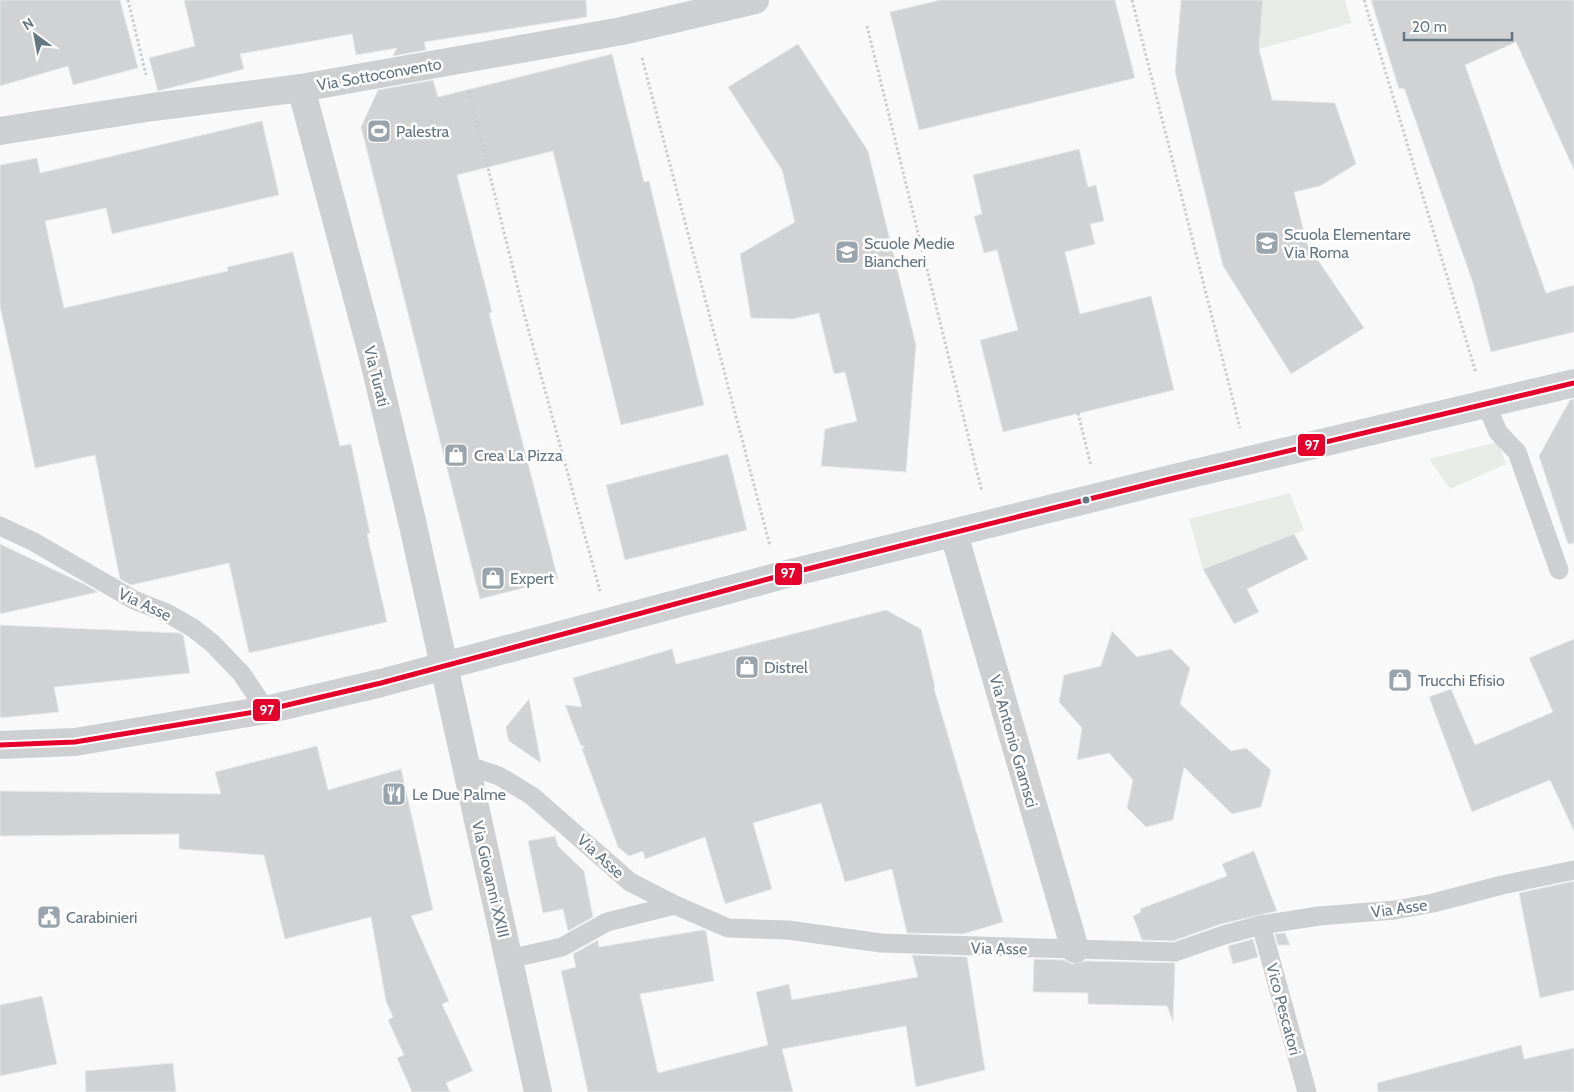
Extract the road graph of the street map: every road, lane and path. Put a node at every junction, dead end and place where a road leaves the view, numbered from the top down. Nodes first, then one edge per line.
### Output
1 (128, 0) edge
2 (755, 0) edge
3 (1132, 0) edge
4 (1364, 0) edge
5 (867, 26) dead end
6 (634, 29) junction
7 (461, 59) junction
8 (301, 88) junction
9 (153, 107) junction
10 (0, 131) edge
11 (1574, 383) edge
12 (1486, 404) junction
13 (1078, 413) dead end
14 (1249, 460) junction
15 (1099, 498) junction
16 (990, 524) junction
17 (0, 526) edge
18 (954, 534) junction
19 (1559, 570) dead end
20 (778, 577) junction
21 (608, 622) junction
22 (444, 665) junction
23 (266, 710) junction
24 (0, 745) edge
25 (466, 765) junction
26 (1574, 870) edge
27 (675, 905) junction
28 (1261, 925) junction
29 (1075, 949) junction
30 (509, 959) junction
31 (538, 1092) edge
32 (1307, 1092) edge

1 - 9 path
2 - 6 street, Via Sottoconvento
3 - 14 path
4 - 12 path
5 - 16 path
6 - 7 street, Via Sottoconvento
6 - 20 path
7 - 8 street, Via Sottoconvento
7 - 21 path
8 - 9 street, Via Sottoconvento
8 - 22 street, Via Turati
9 - 10 street, Via Sottoconvento
11 - 12 street
12 - 14 street
12 - 19 lane
13 - 15 path
14 - 15 street
15 - 16 street
16 - 18 street
17 - 23 lane, Via Asse
18 - 20 street
18 - 29 street, Via Antonio Gramsci
20 - 21 street
21 - 22 street
22 - 23 street
22 - 25 street, Via Giovanni XXIII
23 - 24 street
25 - 27 lane, Via Asse
25 - 30 street, Via Giovanni XXIII
26 - 28 lane, Via Asse
27 - 29 lane, Via Asse
27 - 30 lane
28 - 29 lane, Via Asse
28 - 32 lane, Vico Pescatori
30 - 31 street, Via Giovanni XXIII

